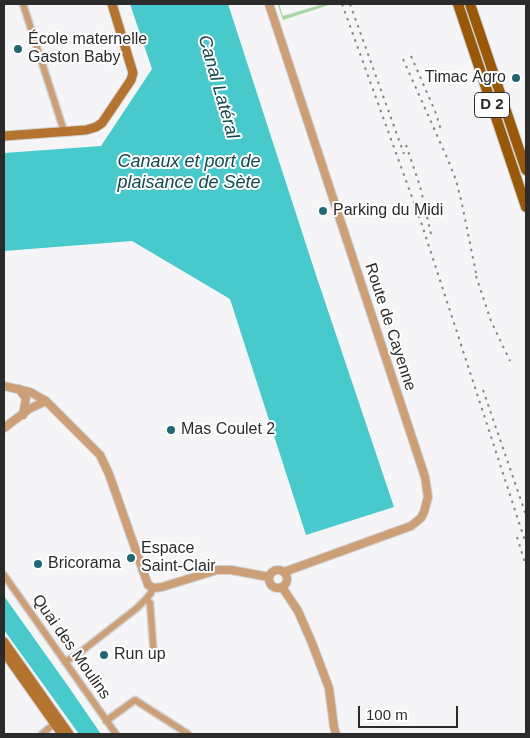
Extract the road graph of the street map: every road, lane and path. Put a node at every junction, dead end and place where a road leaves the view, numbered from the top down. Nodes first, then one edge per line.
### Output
1 (24, 4) edge
2 (112, 4) edge
3 (269, 4) edge
4 (458, 4) edge
5 (470, 4) edge
6 (64, 131) junction
7 (4, 136) edge
8 (526, 170) edge
9 (526, 207) edge
10 (4, 386) edge
11 (17, 388) junction
12 (46, 400) junction
13 (23, 414) junction
14 (4, 428) edge
15 (284, 572) junction
16 (4, 575) edge
17 (269, 577) junction
18 (152, 587) junction
19 (282, 587) junction
20 (146, 599) junction
21 (4, 642) edge
22 (4, 652) edge
23 (154, 657) dead end
24 (65, 662) junction
25 (106, 721) junction
26 (54, 724) junction
27 (42, 734) edge
28 (62, 734) edge
29 (69, 734) edge
30 (116, 734) edge
31 (188, 734) edge
32 (336, 734) edge

1 - 6 street
2 - 6 main road
3 - 15 street, Route de Cayenne
4 - 9 main road, D 2
5 - 8 main road, D 2
6 - 7 main road
10 - 11 street
11 - 12 street
11 - 13 street
12 - 13 street
12 - 18 street
13 - 14 street
15 - 17 street, Route de Cayenne
15 - 19 street
16 - 24 street, Quai des Moulins
17 - 18 street, Route de Cayenne
17 - 19 street, Route de Cayenne
18 - 20 street
19 - 32 street
20 - 23 street
20 - 24 street
21 - 29 main road
22 - 26 main road
24 - 25 street, Quai des Moulins
25 - 30 street, Quai des Moulins
25 - 31 street
26 - 27 street
26 - 28 main road

